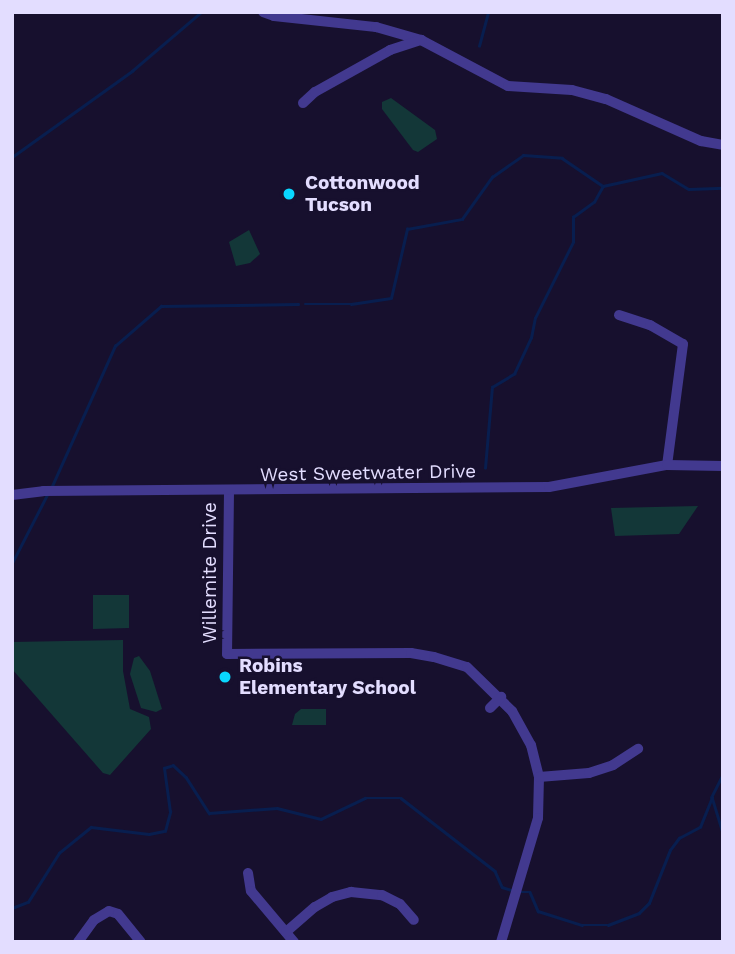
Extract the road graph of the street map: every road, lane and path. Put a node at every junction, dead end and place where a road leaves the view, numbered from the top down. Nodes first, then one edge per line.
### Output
1 (263, 12) edge
2 (421, 40) junction
3 (303, 103) dead end
4 (723, 145) edge
5 (619, 315) dead end
6 (667, 465) junction
7 (723, 466) edge
8 (229, 492) junction
9 (12, 495) edge
10 (502, 697) junction
11 (490, 708) dead end
12 (638, 749) dead end
13 (539, 777) junction
14 (248, 873) dead end
15 (414, 920) dead end
16 (290, 937) edge
17 (78, 942) edge
18 (141, 942) edge
19 (501, 942) edge

1 - 2 street
2 - 3 street
2 - 4 street
5 - 6 street
6 - 7 street, West Sweetwater Drive
6 - 8 street, West Sweetwater Drive
8 - 9 street, West Sweetwater Drive
8 - 10 street, Willemite Drive
10 - 11 street
10 - 13 street
12 - 13 street
13 - 19 street
14 - 16 street
15 - 16 street
17 - 18 street

